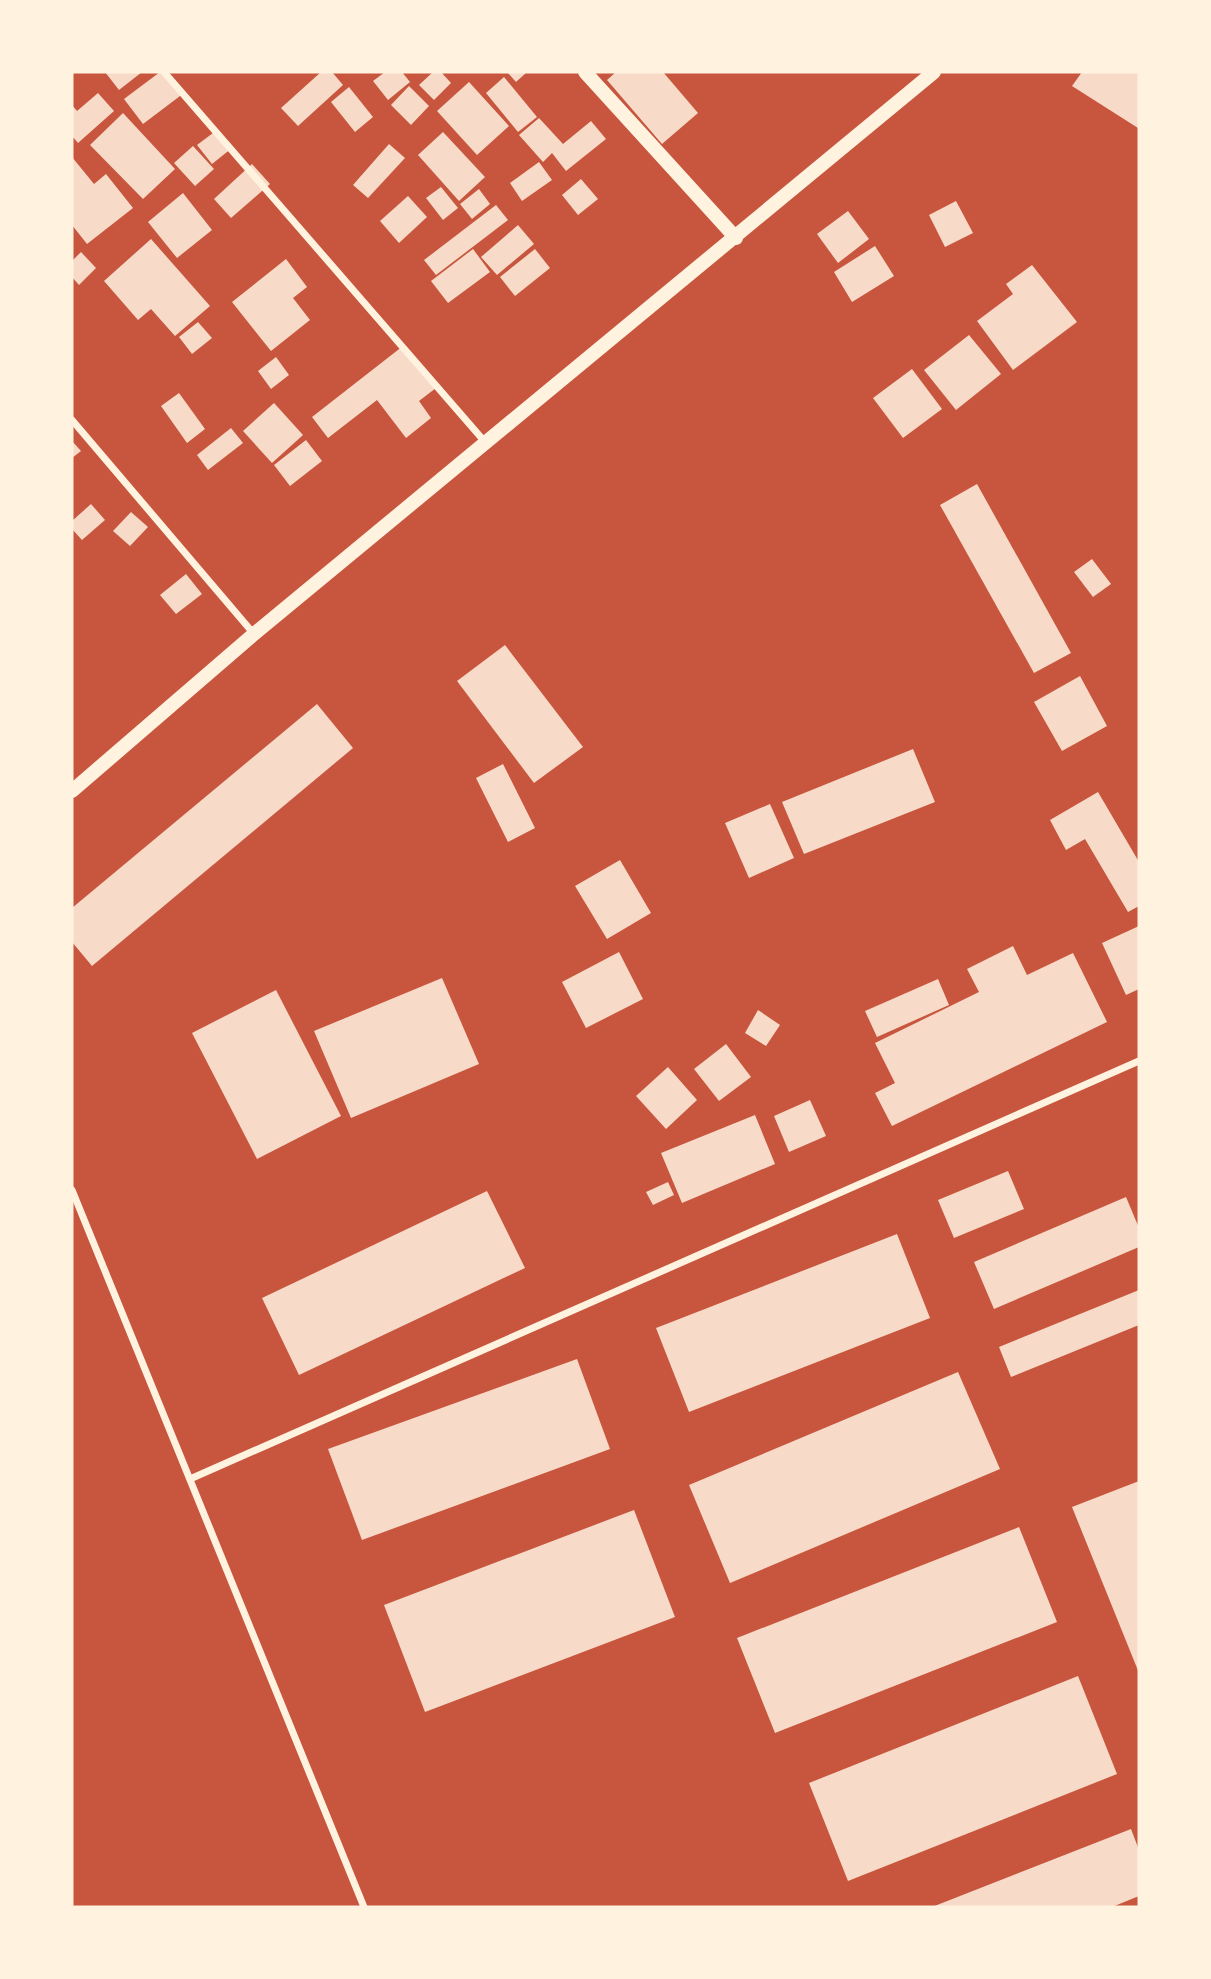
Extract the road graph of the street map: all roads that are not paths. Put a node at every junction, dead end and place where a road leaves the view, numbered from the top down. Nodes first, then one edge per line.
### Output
1 (164, 72) edge
2 (585, 72) edge
3 (934, 72) edge
4 (736, 238) junction
5 (72, 420) edge
6 (485, 442) junction
7 (254, 634) junction
8 (72, 791) edge
9 (1139, 1061) edge
10 (72, 1191) edge
11 (190, 1479) junction
12 (364, 1907) edge

1 - 6 street
2 - 4 main road
3 - 4 main road
4 - 6 main road
5 - 7 street
6 - 7 main road
7 - 8 main road
9 - 11 street
10 - 11 street
11 - 12 street

